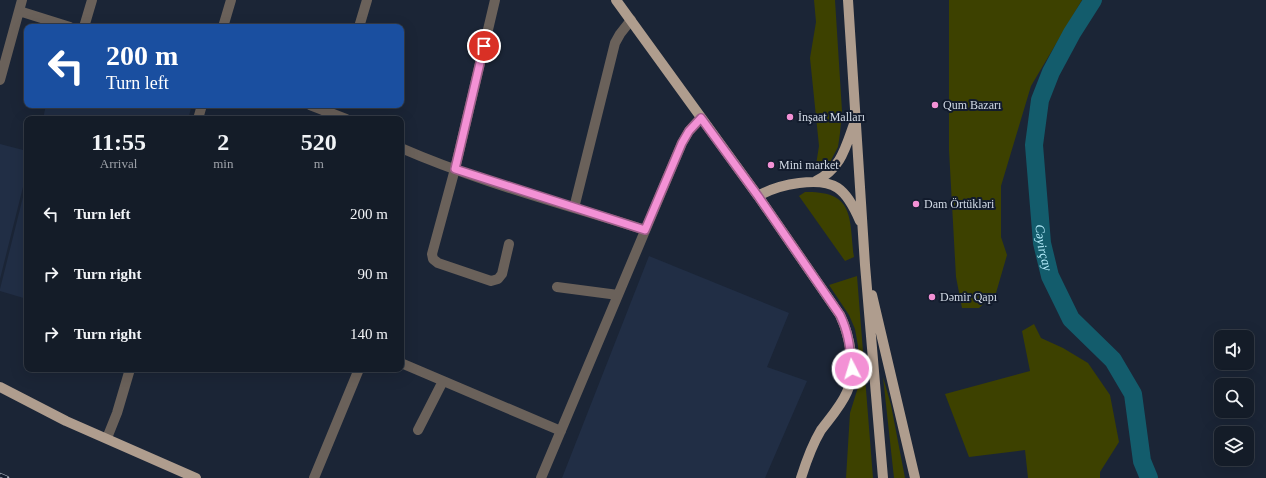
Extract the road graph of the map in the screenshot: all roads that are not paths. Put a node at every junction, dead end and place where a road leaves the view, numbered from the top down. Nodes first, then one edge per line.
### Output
1 (22, 0) edge
2 (92, 0) edge
3 (231, 0) edge
4 (367, 0) edge
5 (495, 0) edge
6 (616, 0) edge
7 (848, 0) edge
8 (19, 11) junction
9 (631, 20) junction
10 (60, 24) edge
11 (85, 24) edge
12 (224, 24) edge
13 (360, 24) edge
14 (0, 80) edge
15 (701, 118) junction
16 (856, 118) junction
17 (404, 149) edge
18 (455, 169) junction
19 (816, 181) junction
20 (758, 196) junction
21 (574, 208) junction
22 (863, 228) junction
23 (645, 230) junction
24 (509, 244) dead end
25 (865, 265) junction
26 (557, 287) dead end
27 (618, 295) junction
28 (404, 364) edge
29 (129, 372) edge
30 (358, 372) edge
31 (443, 381) junction
32 (0, 387) edge
33 (418, 430) dead end
34 (561, 431) junction
35 (107, 438) junction
36 (196, 478) edge
37 (314, 478) edge
38 (541, 478) edge
39 (801, 478) edge
40 (883, 478) edge
41 (915, 478) edge

1 - 8 street
2 - 11 street
3 - 12 street
4 - 13 street
5 - 18 street
6 - 9 main road
7 - 16 main road
8 - 10 street
8 - 14 street
9 - 15 main road
9 - 21 street
15 - 20 main road
15 - 23 street
16 - 19 main road
16 - 22 main road
17 - 18 street
18 - 21 street
18 - 24 street
19 - 20 main road
19 - 22 main road
20 - 39 main road
21 - 23 street
22 - 25 main road
23 - 27 street
25 - 40 main road
25 - 41 main road
26 - 27 street
27 - 34 street
28 - 31 street
29 - 35 street
30 - 37 street
31 - 33 street
31 - 34 street
32 - 35 main road
34 - 38 street
35 - 36 main road

